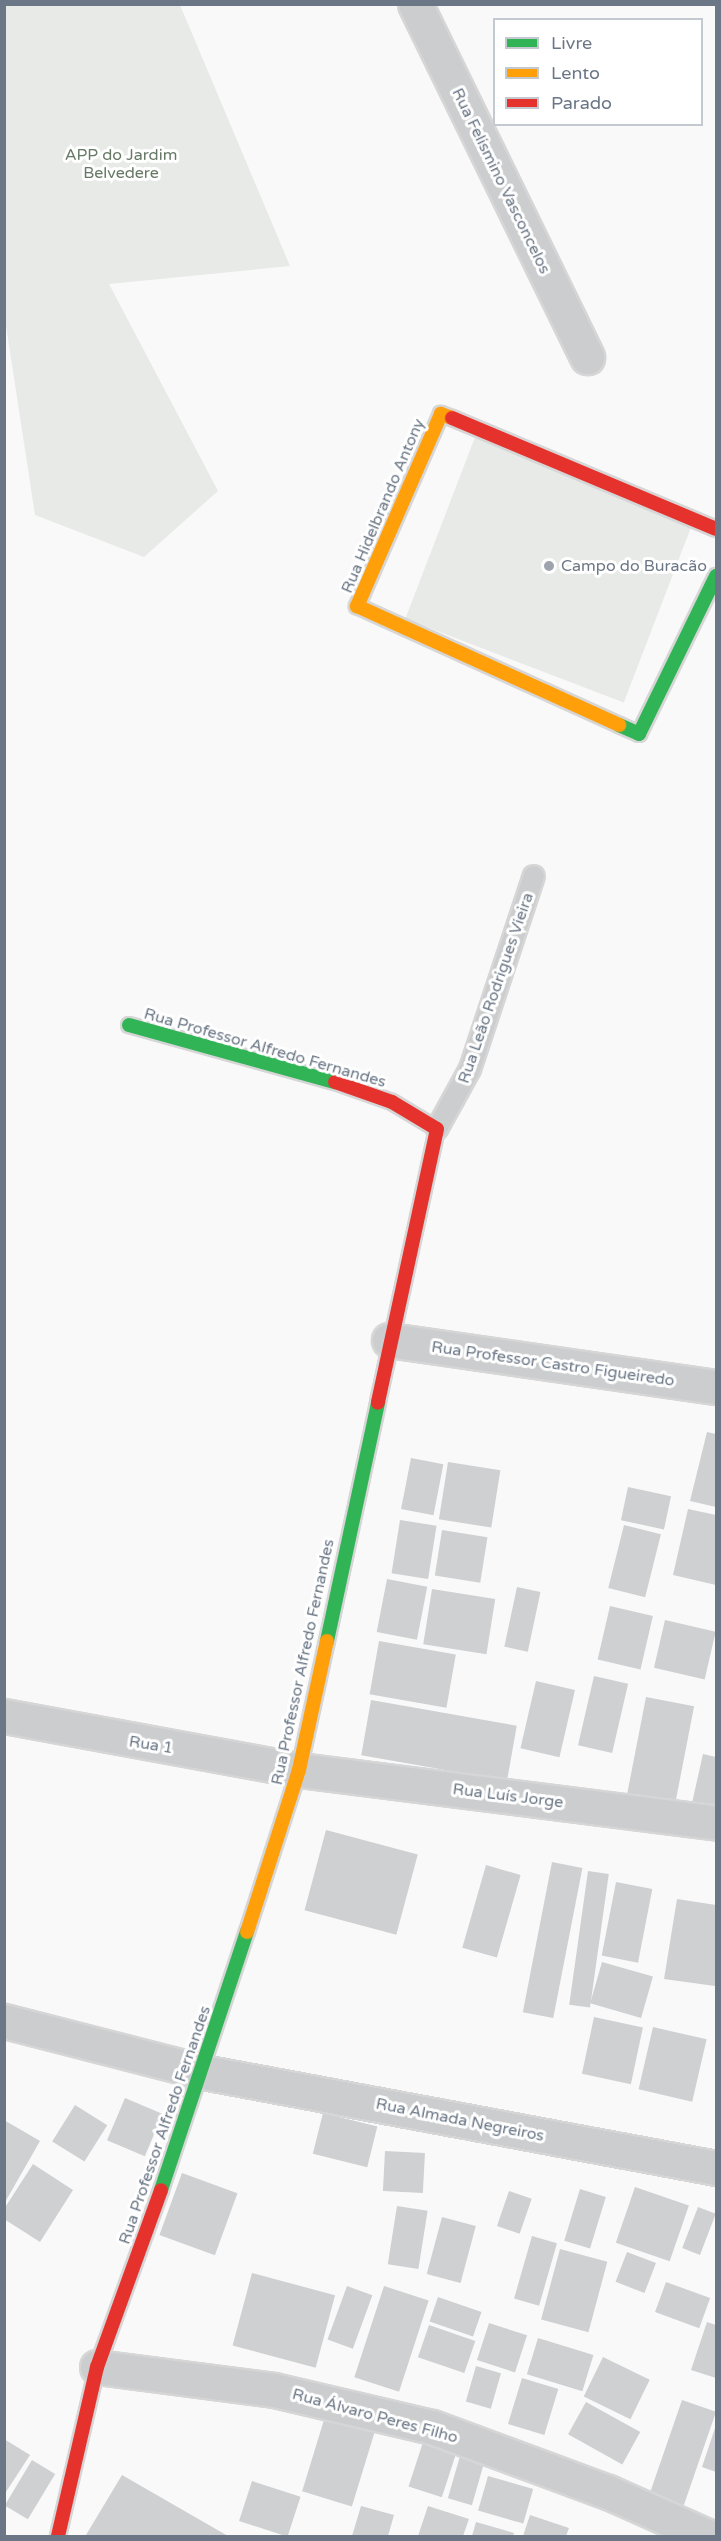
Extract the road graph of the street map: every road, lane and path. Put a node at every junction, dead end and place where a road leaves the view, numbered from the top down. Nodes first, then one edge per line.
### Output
1 (415, 4) edge
2 (587, 357) dead end
3 (717, 529) edge
4 (717, 576) edge
5 (534, 876) dead end
6 (129, 1025) dead end
7 (436, 1129) junction
8 (389, 1340) junction
9 (717, 1387) edge
10 (4, 1716) edge
11 (299, 1770) junction
12 (717, 1823) edge
13 (4, 2021) edge
14 (203, 2072) junction
15 (717, 2168) edge
16 (97, 2367) junction
17 (58, 2536) edge
18 (707, 2536) edge

1 - 2 street, Rua Felismino Vasconcelos
3 - 4 street, Rua Hidelbrando Antony
5 - 7 lane, Rua Leão Rodrigues Vieira
6 - 7 street, Rua Professor Alfredo Fernandes
7 - 8 street, Rua Professor Alfredo Fernandes
8 - 9 street, Rua Professor Castro Figueiredo
8 - 11 street, Rua Professor Alfredo Fernandes
10 - 11 street, Rua 1
11 - 12 street, Rua Luís Jorge
11 - 14 street, Rua Professor Alfredo Fernandes
13 - 14 street, Rua Almada Negreiros
14 - 15 street, Rua Almada Negreiros
14 - 16 street, Rua Professor Alfredo Fernandes
16 - 17 street, Rua Professor Alfredo Fernandes
16 - 18 street, Rua Álvaro Peres Filho

